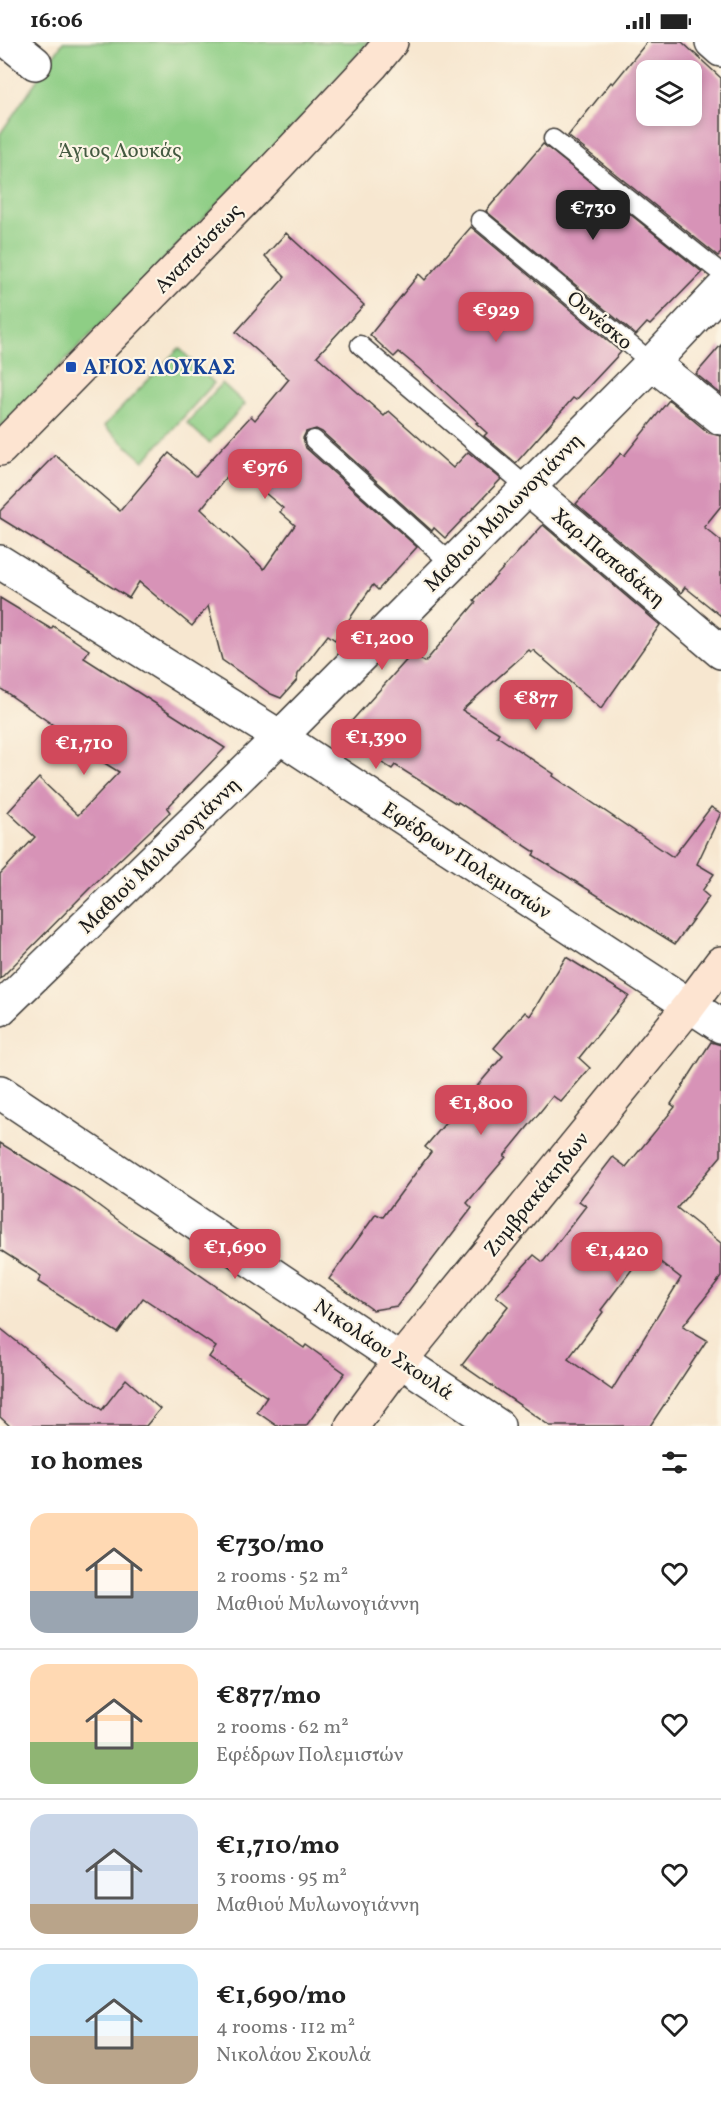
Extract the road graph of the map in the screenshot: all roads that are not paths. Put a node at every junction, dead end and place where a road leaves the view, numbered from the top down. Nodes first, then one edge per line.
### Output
1 (9, 42) edge
2 (391, 42) edge
3 (712, 42) edge
4 (721, 50) edge
5 (35, 63) dead end
6 (553, 139) dead end
7 (480, 220) dead end
8 (721, 273) edge
9 (721, 290) edge
10 (360, 345) dead end
11 (652, 363) junction
12 (721, 418) edge
13 (314, 440) dead end
14 (0, 449) edge
15 (527, 487) junction
16 (0, 562) edge
17 (452, 564) junction
18 (721, 652) edge
19 (280, 737) junction
20 (721, 963) edge
21 (689, 1006) junction
22 (0, 1009) edge
23 (721, 1026) edge
24 (0, 1092) edge
25 (400, 1361) junction
26 (352, 1426) edge
27 (498, 1426) edge

1 - 5 street
2 - 14 main road, Αναπαύσεως
3 - 4 street
6 - 8 lane
7 - 11 lane, Ουνέσκο
9 - 11 street, Μαθιού Μυλωνογιάννη
10 - 15 lane, Χαρ.Παπαδάκη
11 - 12 street, Ουνέσκο
11 - 15 street, Μαθιού Μυλωνογιάννη
13 - 17 lane
15 - 17 street, Μαθιού Μυλωνογιάννη
15 - 18 street, Χαρ.Παπαδάκη
16 - 19 street, Εφέδρων Πολεμιστών
17 - 19 street, Μαθιού Μυλωνογιάννη
19 - 21 street, Εφέδρων Πολεμιστών
19 - 22 street, Μαθιού Μυλωνογιάννη
20 - 21 main road, Ζυμβρακάκηδων
21 - 23 street, Εφέδρων Πολεμιστών
21 - 25 main road, Ζυμβρακάκηδων
24 - 25 street, Νικολάου Σκουλά
25 - 26 main road, Ζυμβρακάκηδων
25 - 27 street, Νικολάου Σκουλά

